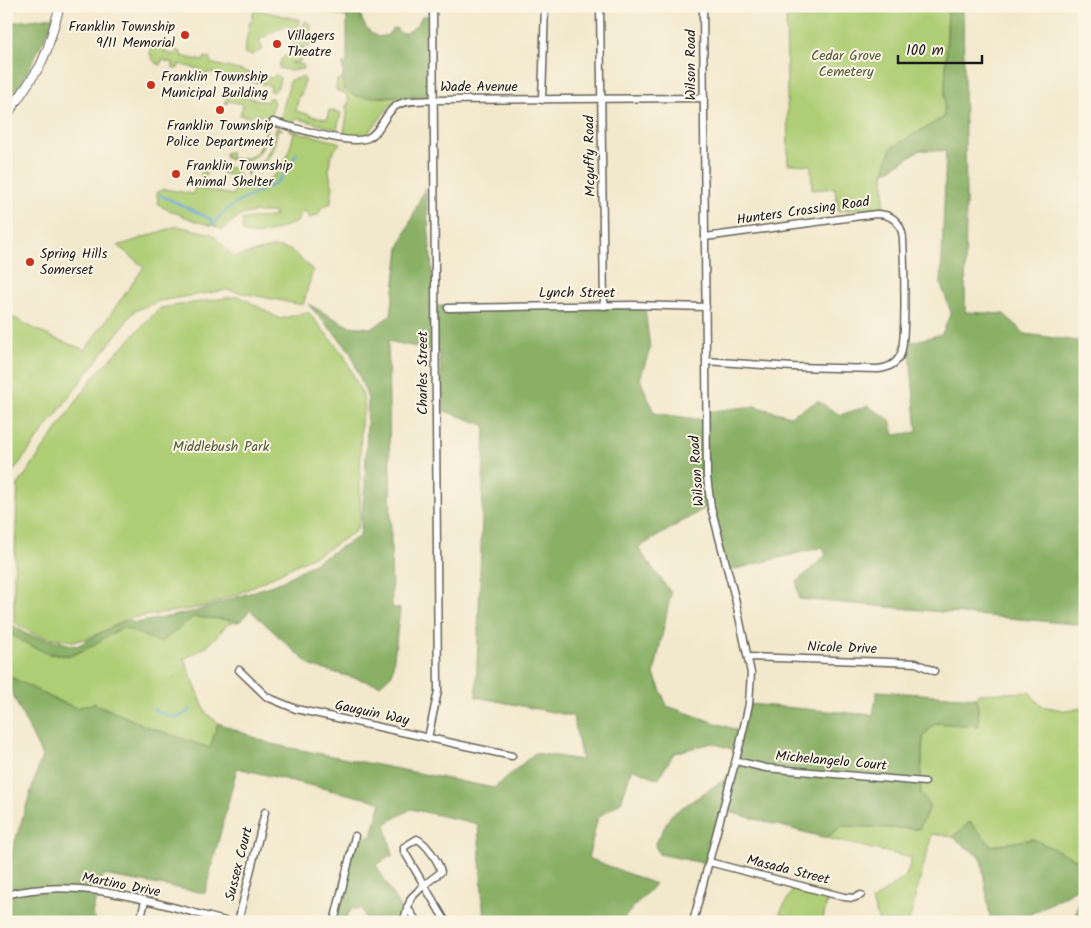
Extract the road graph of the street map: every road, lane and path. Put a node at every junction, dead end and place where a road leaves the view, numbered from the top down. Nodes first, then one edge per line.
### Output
1 (60, 6) edge
2 (433, 6) edge
3 (544, 6) edge
4 (600, 6) edge
5 (703, 6) edge
6 (704, 98) junction
7 (434, 100) junction
8 (542, 100) junction
9 (601, 100) junction
10 (6, 117) edge
11 (273, 122) dead end
12 (705, 237) junction
13 (604, 306) junction
14 (706, 307) junction
15 (448, 308) dead end
16 (706, 361) junction
17 (748, 657) junction
18 (239, 670) dead end
19 (934, 671) dead end
20 (428, 738) junction
21 (512, 756) dead end
22 (736, 761) junction
23 (925, 782) dead end
24 (265, 812) dead end
25 (355, 836) dead end
26 (709, 862) junction
27 (424, 885) junction
28 (861, 895) dead end
29 (6, 896) edge
30 (145, 901) junction
31 (407, 907) junction
32 (140, 922) edge
33 (229, 922) edge
34 (238, 922) edge
35 (334, 922) edge
36 (403, 922) edge
37 (417, 922) edge
38 (446, 922) edge
39 (693, 922) edge

1 - 10 street
2 - 7 street, Charles Street
3 - 8 street
4 - 9 street, Mcguffy Road
5 - 6 street, Wilson Road
6 - 9 street, Wade Avenue
6 - 12 street, Wilson Road
7 - 8 street, Wade Avenue
7 - 11 street, Wade Avenue
7 - 20 street, Charles Street
8 - 9 street, Wade Avenue
9 - 13 street, Mcguffy Road
12 - 14 street, Wilson Road
12 - 16 street, Hunters Crossing Road
13 - 14 street, Lynch Street
13 - 15 street, Lynch Street
14 - 16 street, Wilson Road
16 - 17 street, Wilson Road
17 - 19 street, Nicole Drive
17 - 22 street, Wilson Road
18 - 20 street, Gauguin Way
20 - 21 street, Gauguin Way
22 - 23 street, Michelangelo Court
22 - 26 street, Wilson Road
24 - 34 street, Sussex Court
25 - 35 street
26 - 28 street, Masada Street
26 - 39 street, Wilson Road
27 - 27 street
27 - 31 street
27 - 38 street
29 - 30 street, Martino Drive
30 - 32 street
30 - 33 street, Martino Drive
31 - 36 street
31 - 37 street

